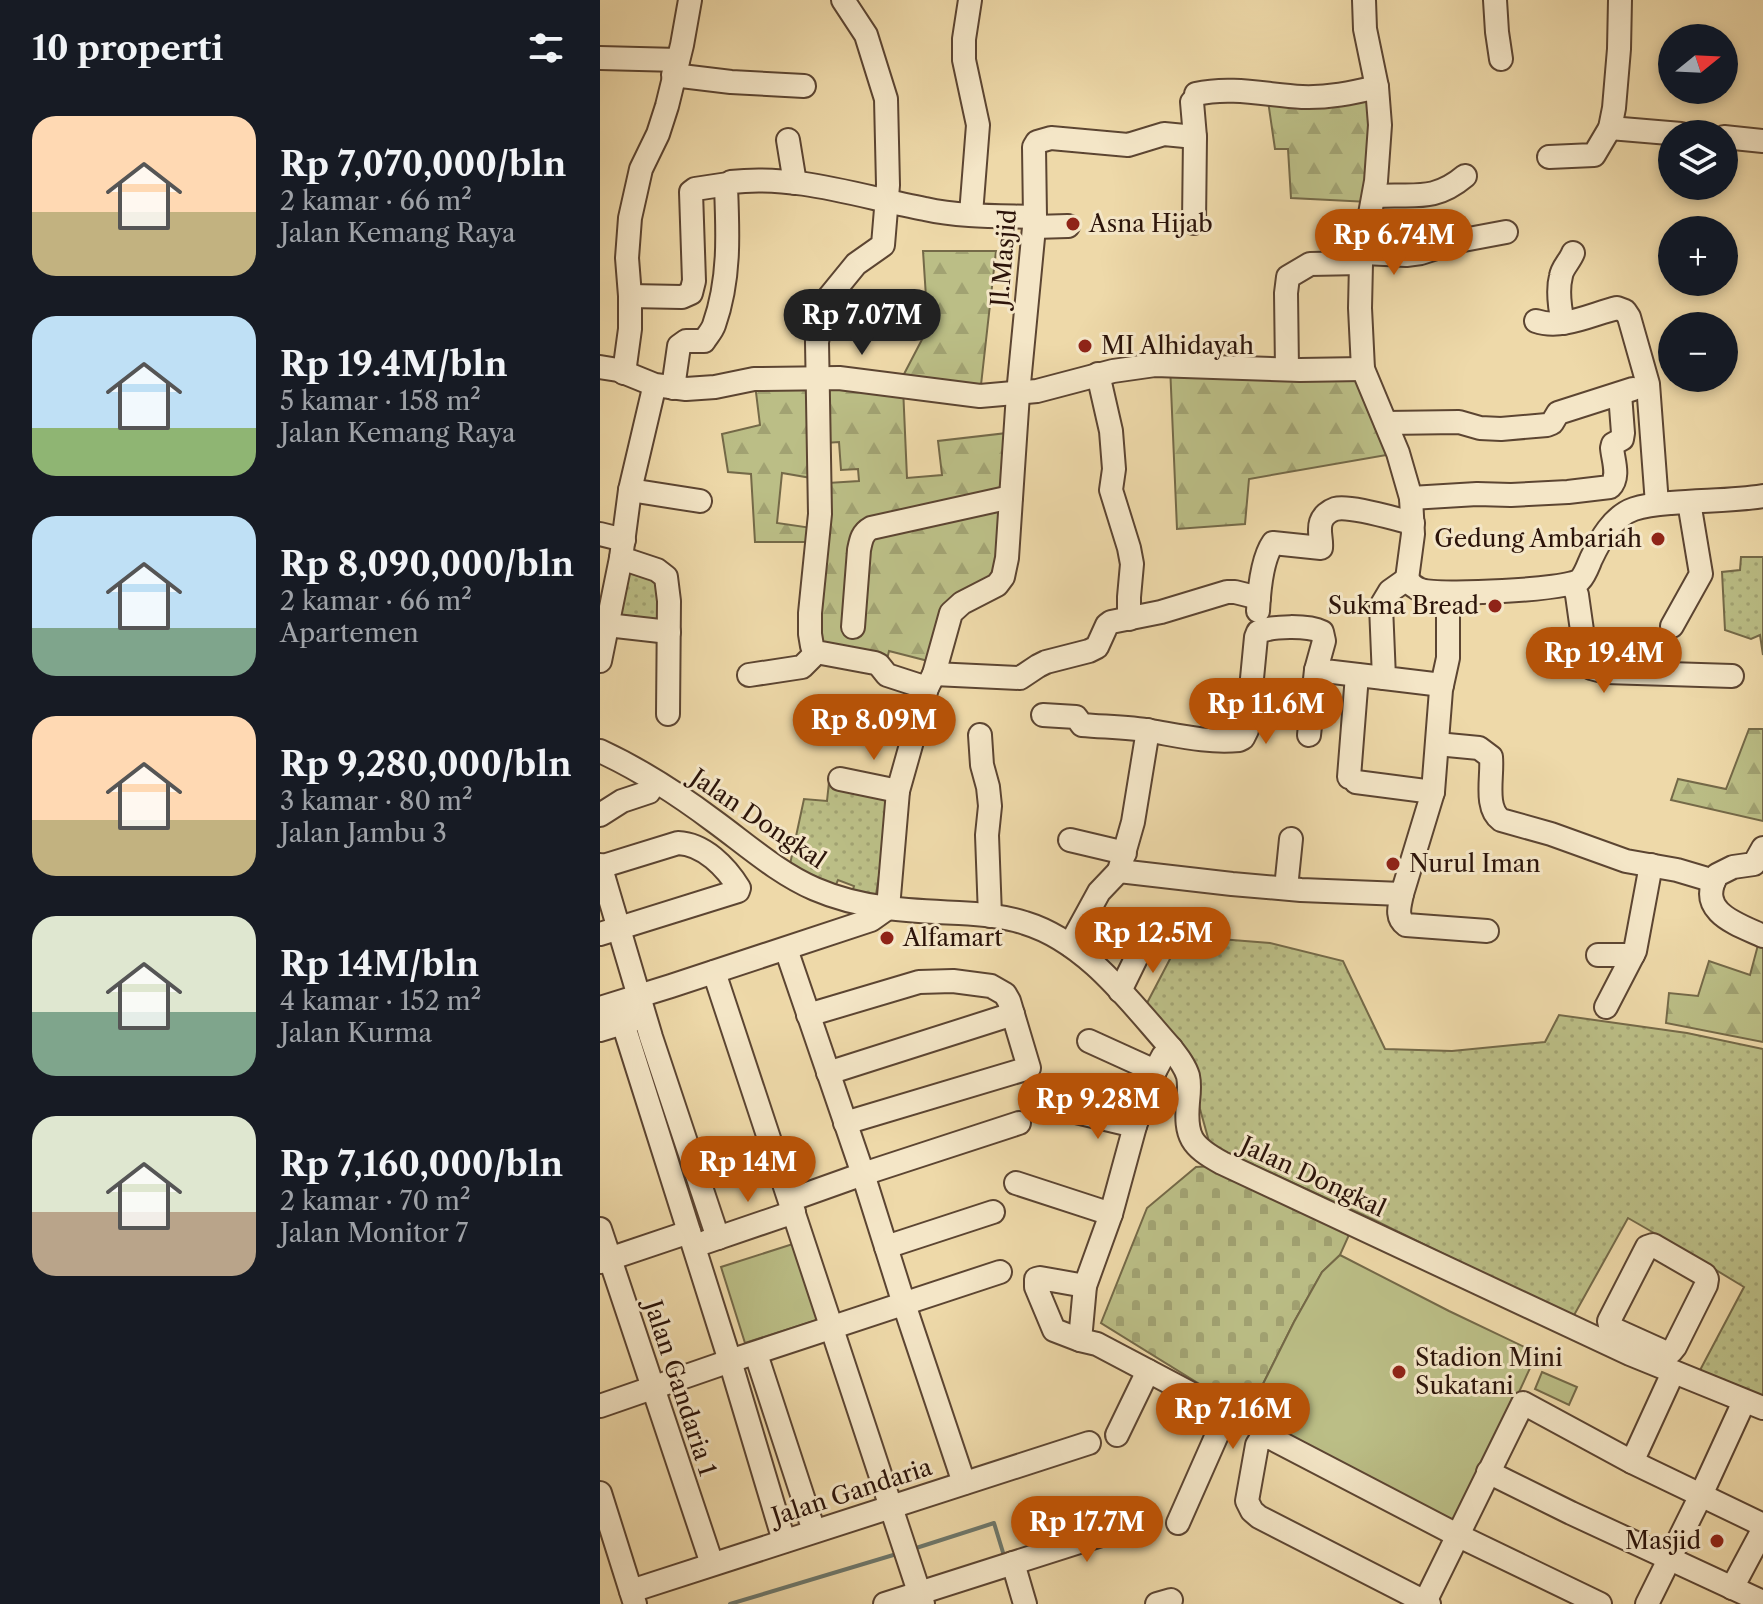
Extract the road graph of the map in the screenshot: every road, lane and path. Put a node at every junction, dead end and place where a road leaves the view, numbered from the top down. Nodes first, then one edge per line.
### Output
1 (690, 0) edge
2 (843, 0) edge
3 (970, 0) edge
4 (1495, 0) edge
5 (1620, 0) edge
6 (1361, 1) edge
7 (600, 58) edge
8 (1501, 59) dead end
9 (675, 68) junction
10 (804, 86) dead end
11 (1377, 87) junction
12 (1610, 128) junction
13 (1658, 132) edge
14 (1195, 137) junction
15 (1738, 138) edge
16 (788, 140) dead end
17 (1763, 141) edge
18 (1549, 157) dead end
19 (1465, 176) dead end
20 (795, 183) junction
21 (728, 184) junction
22 (1374, 196) junction
23 (887, 200) junction
24 (971, 214) junction
25 (1034, 222) junction
26 (1194, 223) dead end
27 (1068, 226) dead end
28 (1506, 232) dead end
29 (1573, 253) dead end
30 (1363, 258) junction
31 (630, 296) junction
32 (1536, 321) dead end
33 (1563, 323) junction
34 (600, 367) edge
35 (1287, 369) junction
36 (1363, 369) junction
37 (624, 373) junction
38 (1098, 374) junction
39 (817, 379) junction
40 (1648, 384) junction
41 (664, 388) junction
42 (1018, 394) junction
43 (1620, 394) junction
44 (1386, 423) junction
45 (630, 490) junction
46 (1763, 496) edge
47 (1011, 497) junction
48 (1411, 498) junction
49 (700, 501) dead end
50 (1689, 502) junction
51 (1657, 504) junction
52 (1413, 523) junction
53 (600, 534) edge
54 (622, 549) junction
55 (1407, 579) junction
56 (1573, 584) junction
57 (1448, 593) junction
58 (1259, 598) junction
59 (1129, 619) junction
60 (607, 625) junction
61 (1672, 626) dead end
62 (853, 627) dead end
63 (669, 632) junction
64 (1258, 632) junction
65 (814, 650) junction
66 (600, 661) edge
67 (1316, 670) junction
68 (749, 675) dead end
69 (1357, 675) junction
70 (1732, 676) dead end
71 (1384, 678) junction
72 (930, 681) junction
73 (1442, 685) junction
74 (668, 714) dead end
75 (1043, 715) dead end
76 (1148, 730) junction
77 (980, 735) dead end
78 (1309, 735) dead end
79 (1437, 744) junction
80 (600, 751) edge
81 (840, 779) dead end
82 (898, 791) junction
83 (649, 792) dead end
84 (1433, 792) junction
85 (600, 815) edge
86 (1291, 839) dead end
87 (1070, 840) dead end
88 (1758, 856) edge
89 (1122, 862) junction
90 (1651, 865) junction
91 (600, 867) edge
92 (1714, 881) junction
93 (1286, 888) junction
94 (1402, 894) junction
95 (888, 908) junction
96 (990, 916) junction
97 (610, 931) edge
98 (1487, 931) dead end
99 (1763, 936) edge
100 (1146, 938) dead end
101 (1070, 945) junction
102 (786, 949) junction
103 (1598, 955) dead end
104 (1633, 955) junction
105 (714, 972) junction
106 (1120, 991) junction
107 (642, 1006) junction
108 (1606, 1007) dead end
109 (600, 1008) edge
110 (1013, 1014) junction
111 (808, 1015) junction
112 (623, 1023) junction
113 (600, 1030) edge
114 (1089, 1041) dead end
115 (1171, 1048) junction
116 (1155, 1071) junction
117 (828, 1073) junction
118 (1072, 1111) dead end
119 (845, 1123) junction
120 (1019, 1123) dead end
121 (1135, 1126) junction
122 (863, 1174) junction
123 (1016, 1183) dead end
124 (792, 1206) junction
125 (993, 1212) dead end
126 (1111, 1214) junction
127 (600, 1229) edge
128 (718, 1238) junction
129 (691, 1239) junction
130 (886, 1247) junction
131 (605, 1261) edge
132 (1000, 1272) dead end
133 (1085, 1286) junction
134 (904, 1304) junction
135 (832, 1327) junction
136 (1080, 1340) junction
137 (1632, 1346) junction
138 (756, 1354) junction
139 (730, 1361) junction
140 (1148, 1371) junction
141 (1671, 1377) dead end
142 (652, 1388) junction
143 (600, 1406) edge
144 (1752, 1408) edge
145 (1117, 1435) dead end
146 (1089, 1443) dead end
147 (1632, 1462) junction
148 (1488, 1472) junction
149 (964, 1483) junction
150 (600, 1493) edge
151 (1701, 1495) junction
152 (892, 1507) junction
153 (1148, 1520) dead end
154 (1178, 1523) dead end
155 (1763, 1528) edge
156 (814, 1531) junction
157 (1457, 1535) junction
158 (784, 1541) junction
159 (1671, 1558) junction
160 (712, 1564) junction
161 (1006, 1565) junction
162 (1732, 1588) junction
163 (633, 1598) edge
164 (921, 1598) edge
165 (1763, 1602) edge
166 (1427, 1603) edge
167 (885, 1604) edge
168 (1025, 1604) edge
169 (1600, 1604) edge
170 (1647, 1604) edge

1 - 9 street
2 - 23 street
3 - 24 street
4 - 8 street
5 - 12 street
6 - 11 street
7 - 9 street
9 - 10 street
9 - 31 street
11 - 14 street
11 - 22 street
12 - 13 street
12 - 18 street
14 - 25 street, Jl.Masjid
14 - 26 street
15 - 17 street
16 - 20 street
19 - 22 street
20 - 21 street
20 - 23 street
21 - 31 street
21 - 41 street
22 - 30 street
23 - 24 street
23 - 39 street
24 - 25 street
25 - 27 street
25 - 42 street, Jl.Masjid
28 - 30 street
29 - 33 street
30 - 35 street
30 - 36 street
31 - 37 street
32 - 33 street
33 - 40 street
34 - 37 street
35 - 36 street
35 - 38 street
36 - 44 street
37 - 41 street
38 - 42 street
38 - 59 street
39 - 41 street
39 - 42 street
39 - 65 street
40 - 43 street
40 - 51 street
41 - 45 street
42 - 47 street, Jl.Masjid
43 - 44 street
43 - 48 street
44 - 48 street
45 - 49 street
45 - 54 street
46 - 50 street
47 - 62 street
47 - 72 street, Jl.Masjid
48 - 52 street
50 - 51 street
50 - 61 street
51 - 56 street
52 - 55 street
52 - 58 street
53 - 54 street
54 - 60 street
54 - 63 street
55 - 57 street
55 - 71 street
56 - 57 street
56 - 70 street
57 - 73 street
58 - 59 street
58 - 64 street
59 - 72 street
60 - 63 street
60 - 66 street
63 - 74 street
64 - 67 street
64 - 76 street
65 - 68 street
65 - 72 street
67 - 69 street
67 - 78 street
69 - 71 street
69 - 84 street
71 - 73 street
72 - 82 street, Jl.Masjid
73 - 79 street
75 - 76 street
76 - 89 street
77 - 96 street
79 - 84 street
79 - 90 street
80 - 95 street, Jalan Dongkal
81 - 82 street
82 - 95 street, Jl.Masjid
83 - 85 street
84 - 94 street
86 - 93 street
87 - 89 street
88 - 92 street
89 - 93 street
89 - 101 street
90 - 92 street
90 - 104 street
91 - 97 street
91 - 97 street
92 - 99 street
93 - 94 street
94 - 98 street
95 - 96 street, Jalan Dongkal
95 - 102 street
96 - 101 street, Jalan Dongkal
97 - 107 street
100 - 106 street
101 - 106 street, Jalan Dongkal
102 - 105 street
102 - 111 street
103 - 104 street
104 - 108 street
105 - 107 street
105 - 124 street
106 - 115 street, Jalan Dongkal
107 - 109 street
107 - 112 street
107 - 128 street
110 - 111 street
110 - 117 street
110 - 119 street
111 - 117 street
112 - 113 street
112 - 129 street
114 - 116 street
115 - 116 street
115 - 137 street, Jalan Dongkal
116 - 121 street
117 - 119 street
118 - 121 street
119 - 122 street
120 - 122 street
121 - 126 street
122 - 124 street
122 - 130 street
123 - 126 street
124 - 128 street
124 - 135 street
125 - 130 street
126 - 133 street
127 - 131 street, Jalan Gandaria 1
128 - 129 street
129 - 131 street
129 - 139 street
130 - 134 street
131 - 142 street, Jalan Gandaria 1
132 - 134 street
133 - 136 street
133 - 136 street
134 - 135 street
134 - 149 street
135 - 138 street
135 - 152 street
136 - 140 street
137 - 137 street
137 - 144 street, Jalan Dongkal
138 - 139 street
138 - 156 street
139 - 142 street
139 - 158 street
140 - 145 street
140 - 154 street
141 - 147 street
142 - 143 street
142 - 160 street, Jalan Gandaria 1
144 - 151 street
146 - 149 street, Jalan Gandaria
147 - 148 street
147 - 151 street
148 - 157 street
148 - 159 street
149 - 152 street, Jalan Gandaria
150 - 163 street
151 - 155 street
151 - 159 street
152 - 156 street, Jalan Gandaria
152 - 164 street
153 - 161 street
155 - 162 street
156 - 158 street, Jalan Gandaria
157 - 166 street
157 - 166 street
157 - 169 street
158 - 160 street, Jalan Gandaria
159 - 162 street
159 - 170 street
160 - 163 street, Jalan Gandaria
161 - 164 street
161 - 168 street
162 - 165 street
164 - 167 street

